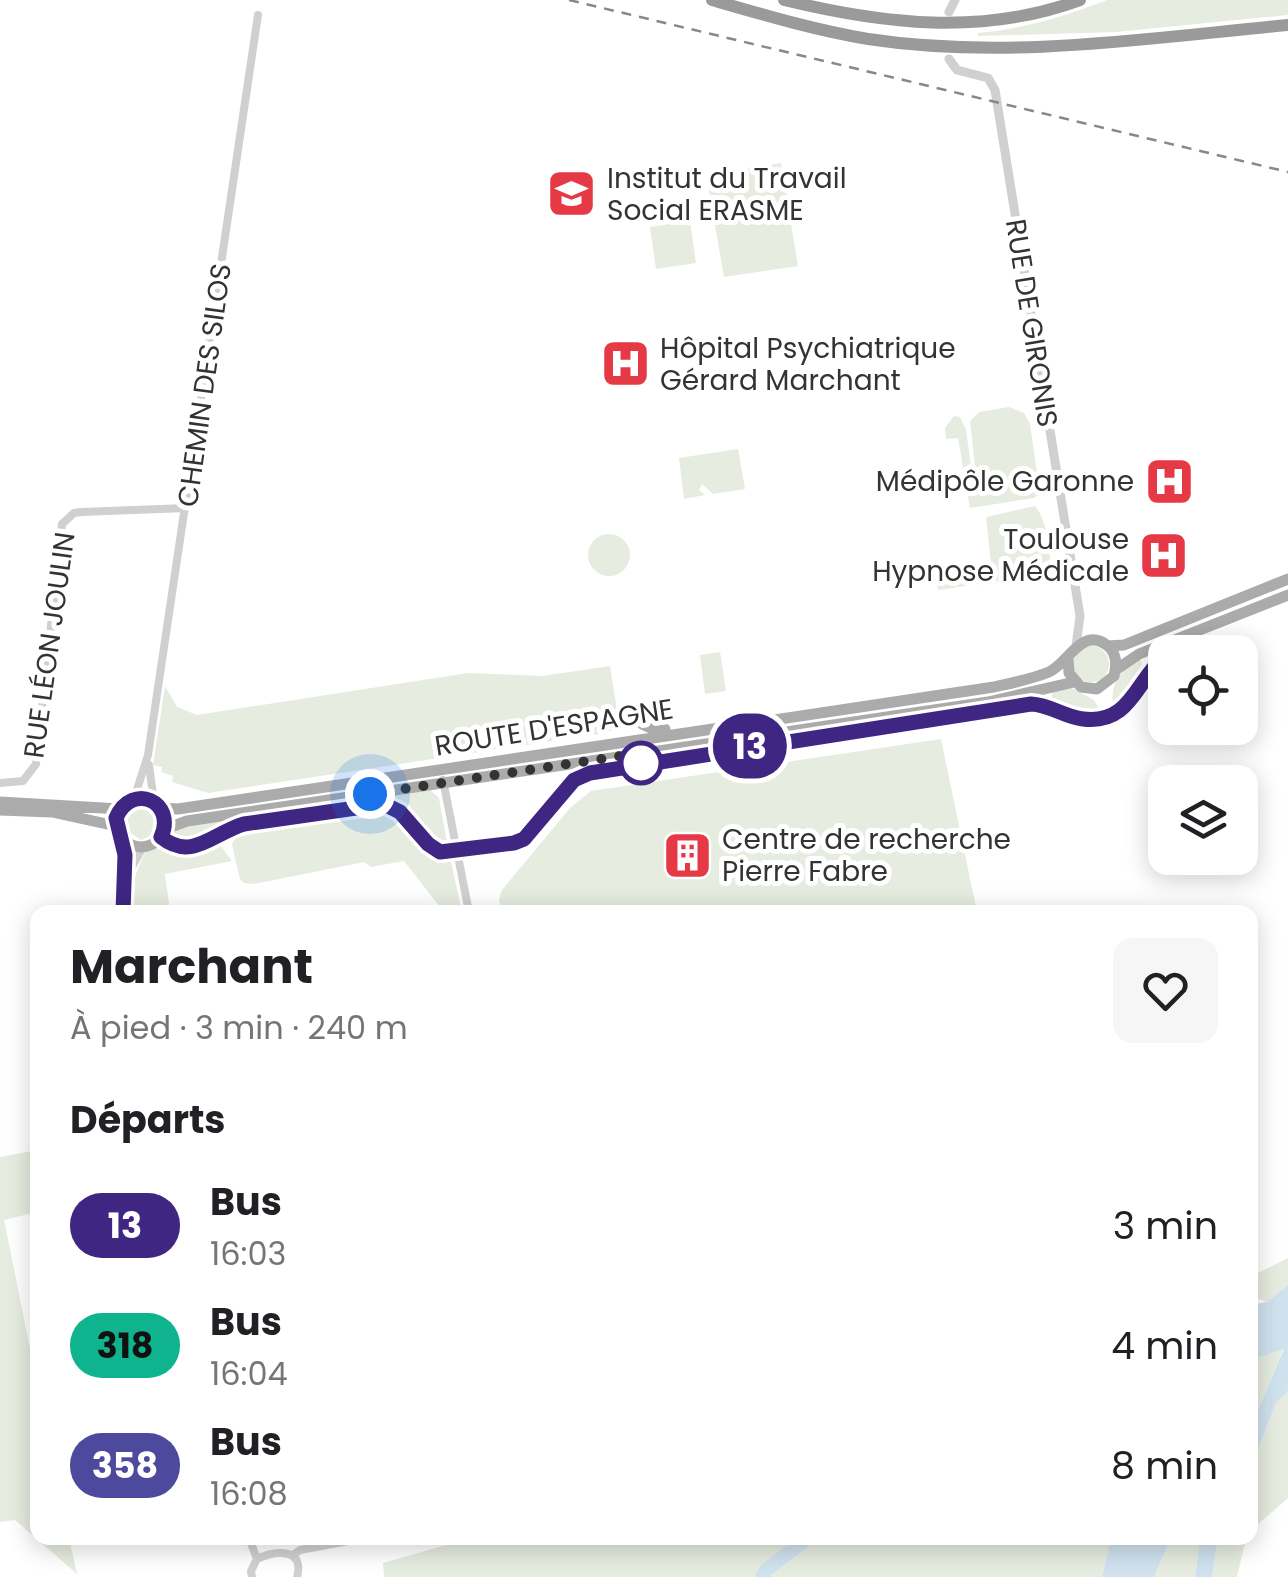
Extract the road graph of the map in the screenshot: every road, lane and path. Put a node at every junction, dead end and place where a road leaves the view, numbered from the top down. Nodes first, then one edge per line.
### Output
1 (712, 0) edge
2 (784, 0) edge
3 (956, 0) edge
4 (1080, 0) edge
5 (949, 12) dead end
6 (258, 15) dead end
7 (1288, 25) edge
8 (948, 59) dead end
9 (186, 508) junction
10 (162, 511) junction
11 (184, 521) junction
12 (1288, 580) edge
13 (1288, 594) edge
14 (1080, 616) junction
15 (1103, 644) junction
16 (1076, 646) junction
17 (1068, 658) junction
18 (1116, 668) junction
19 (1074, 682) junction
20 (642, 724) dead end
21 (724, 726) junction
22 (148, 755) junction
23 (442, 776) junction
24 (0, 783) edge
25 (134, 799) junction
26 (0, 802) edge
27 (157, 805) junction
28 (0, 810) edge
29 (120, 810) junction
30 (116, 826) junction
31 (165, 829) junction
32 (122, 839) junction
33 (143, 848) junction
34 (124, 882) junction
35 (123, 905) edge
36 (468, 905) edge
37 (252, 1545) edge
38 (327, 1545) edge
39 (293, 1556) junction
40 (257, 1558) junction
41 (252, 1577) edge
42 (298, 1577) edge

1 - 7 highway
2 - 4 highway
3 - 5 street
6 - 9 street, CHEMIN DES SILOS
8 - 14 street, RUE DE GIRONIS
9 - 10 street, RUE LÉON JOULIN
9 - 11 street, CHEMIN DES SILOS
10 - 11 street, RUE LÉON JOULIN
10 - 24 street, RUE LÉON JOULIN
11 - 22 street, CHEMIN DES SILOS
12 - 15 main road
13 - 18 main road
14 - 15 street, RUE DE GIRONIS
14 - 16 street, RUE DE GIRONIS
15 - 16 main road
15 - 18 main road
16 - 17 main road
17 - 19 main road
17 - 21 main road, ROUTE D'ESPAGNE
18 - 19 main road
19 - 23 main road, ROUTE D'ESPAGNE
20 - 21 main road
21 - 23 main road, ROUTE D'ESPAGNE
22 - 25 street, CHEMIN DES SILOS
22 - 27 street, CHEMIN DES SILOS
23 - 27 main road, ROUTE D'ESPAGNE
23 - 31 main road, ROUTE D'ESPAGNE
23 - 36 street
25 - 27 main road
25 - 29 main road
26 - 29 main road
27 - 31 main road
28 - 30 main road
29 - 30 main road
30 - 32 main road
31 - 33 main road
32 - 33 main road
32 - 34 street
33 - 34 street
34 - 35 street
37 - 40 street
38 - 39 street
39 - 40 street
39 - 42 street
40 - 41 street

